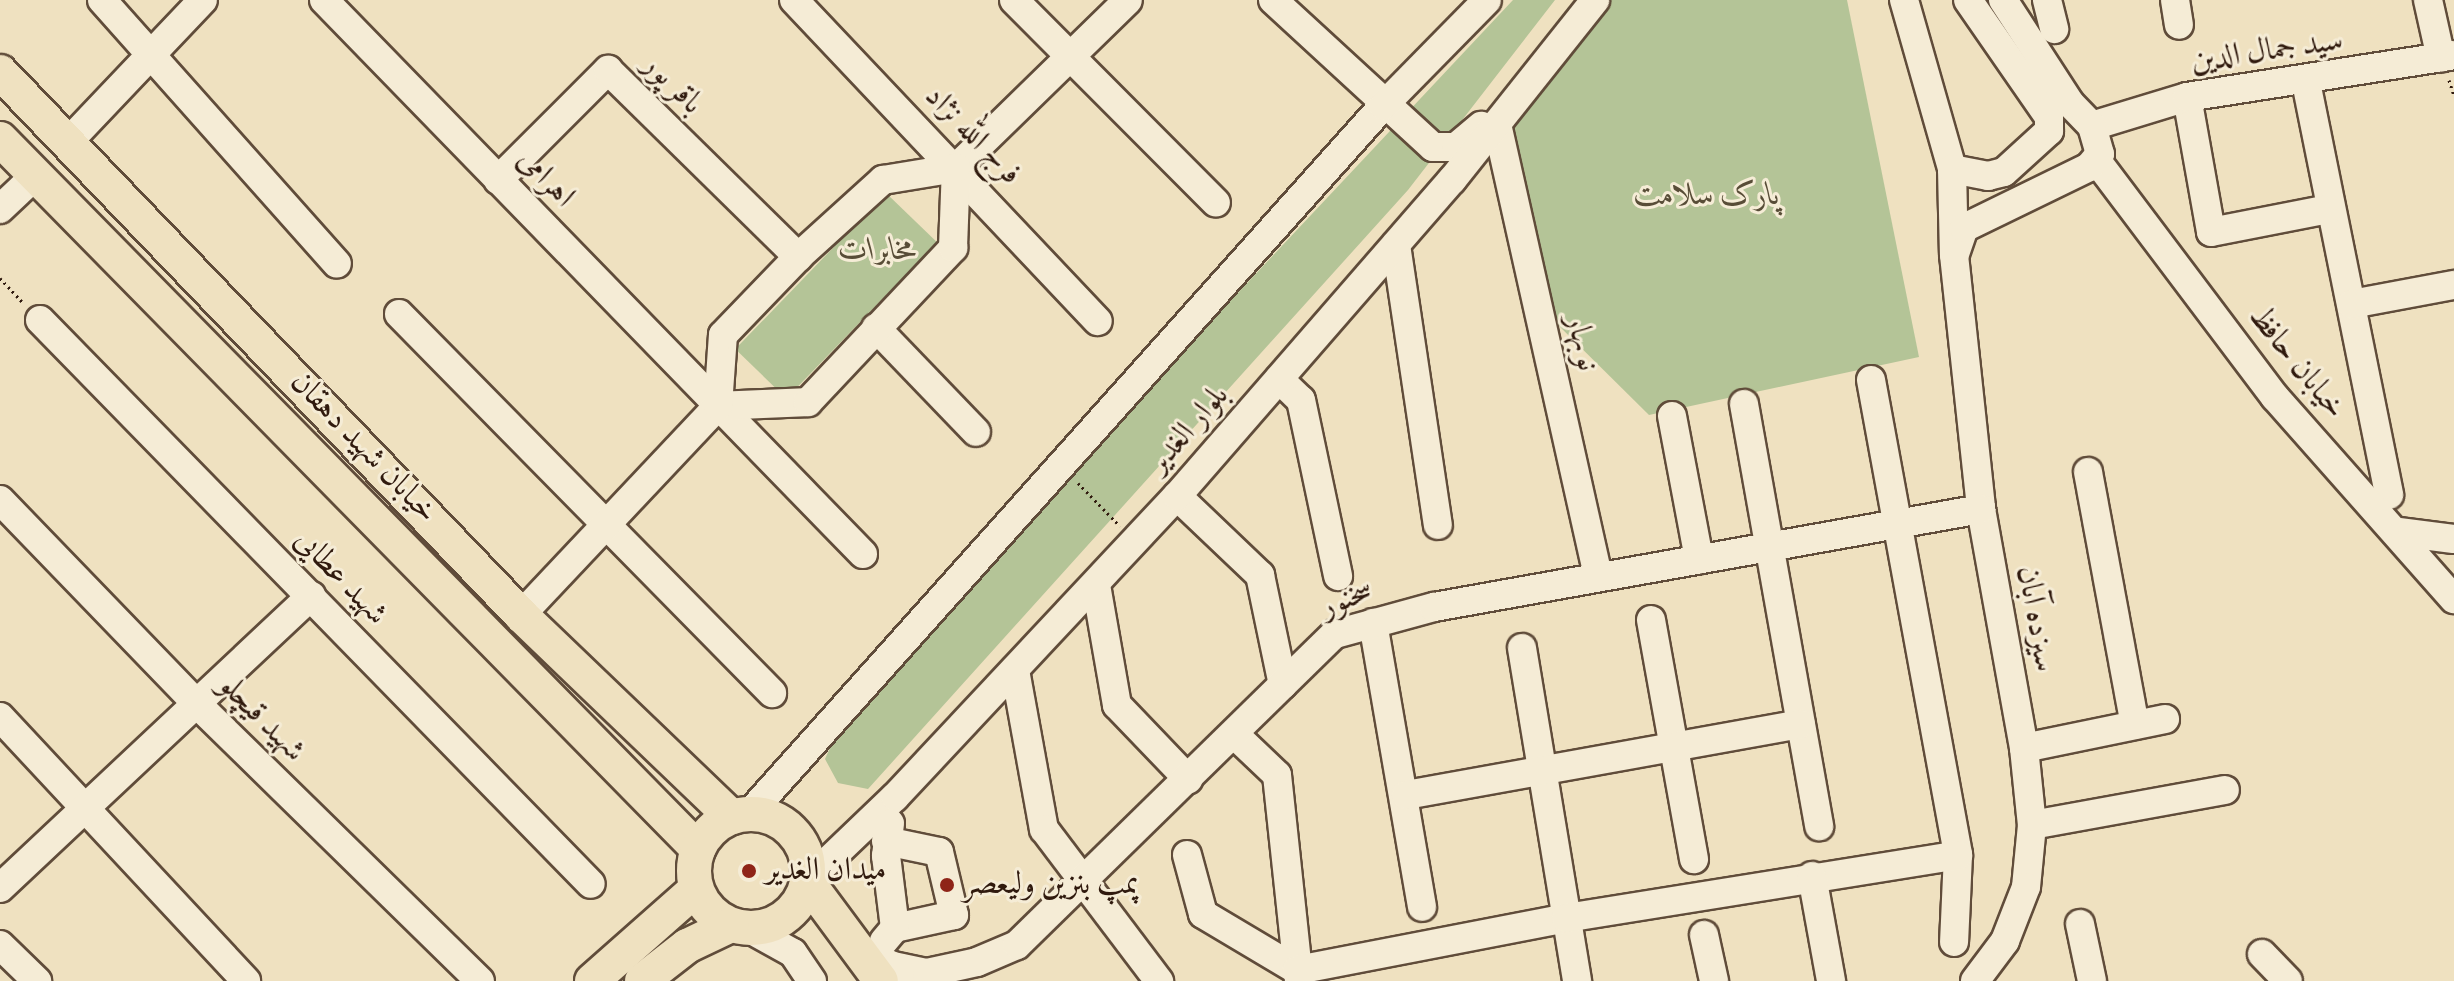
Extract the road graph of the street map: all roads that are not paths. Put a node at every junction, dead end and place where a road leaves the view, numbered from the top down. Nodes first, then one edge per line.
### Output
1 (102, 0) edge
2 (203, 0) edge
3 (324, 0) edge
4 (794, 0) edge
5 (1014, 0) edge
6 (1128, 0) edge
7 (1273, 0) edge
8 (1487, 0) edge
9 (1595, 0) edge
10 (1904, 0) edge
11 (1968, 0) edge
12 (2003, 0) edge
13 (2047, 0) edge
14 (2428, 0) edge
15 (2054, 29) dead end
16 (153, 51) junction
17 (2448, 57) edge
18 (1070, 59) junction
19 (0, 72) edge
20 (2306, 82) junction
21 (2187, 97) junction
22 (1516, 98) junction
23 (1383, 106) junction
24 (2056, 108) junction
25 (1497, 124) junction
26 (2092, 126) junction
27 (0, 139) edge
28 (70, 140) junction
29 (2090, 165) junction
30 (956, 168) junction
31 (1952, 169) junction
32 (36, 175) junction
33 (498, 180) junction
34 (1216, 203) dead end
35 (0, 209) edge
36 (2329, 209) junction
37 (1396, 245) junction
38 (1954, 255) junction
39 (798, 257) junction
40 (337, 264) dead end
41 (2454, 285) edge
42 (2352, 304) junction
43 (399, 314) dead end
44 (40, 320) road end
45 (1098, 321) dead end
46 (876, 328) junction
47 (1279, 379) junction
48 (1871, 380) dead end
49 (1744, 404) dead end
50 (718, 406) junction
51 (1672, 416) dead end
52 (976, 432) dead end
53 (2088, 472) dead end
54 (2389, 495) dead end
55 (1177, 496) junction
56 (0, 500) edge
57 (1981, 509) junction
58 (1438, 525) dead end
59 (605, 526) junction
60 (1898, 526) junction
61 (2399, 532) junction
62 (2454, 539) edge
63 (1770, 546) junction
64 (863, 554) dead end
65 (1699, 559) junction
66 (1338, 576) dead end
67 (1598, 577) junction
68 (1096, 585) junction
69 (311, 596) junction
70 (2454, 599) edge
71 (521, 615) junction
72 (1651, 620) dead end
73 (1373, 623) junction
74 (1522, 648) dead end
75 (1015, 670) junction
76 (1283, 685) junction
77 (772, 693) dead end
78 (197, 704) junction
79 (0, 717) edge
80 (2165, 719) dead end
81 (1801, 724) junction
82 (2135, 725) junction
83 (1234, 734) junction
84 (1676, 746) junction
85 (2024, 748) junction
86 (1539, 769) junction
87 (1188, 779) junction
88 (2225, 790) dead end
89 (1406, 795) junction
90 (895, 797) junction
91 (85, 805) junction
92 (741, 815) junction
93 (2032, 825) junction
94 (1819, 826) dead end
95 (886, 841) junction
96 (698, 849) junction
97 (1187, 855) dead end
98 (1958, 855) junction
99 (1694, 859) dead end
100 (1812, 876) junction
101 (807, 881) junction
102 (591, 884) dead end
103 (1084, 884) junction
104 (0, 888) edge
105 (696, 889) junction
106 (1422, 907) dead end
107 (1566, 918) junction
108 (2080, 924) dead end
109 (739, 927) junction
110 (895, 928) junction
111 (1704, 935) dead end
112 (1954, 942) dead end
113 (0, 945) edge
114 (861, 950) junction
115 (2262, 954) dead end
116 (1298, 975) edge
117 (37, 981) edge
118 (246, 981) edge
119 (480, 981) edge
120 (592, 981) edge
121 (642, 981) edge
122 (812, 981) edge
123 (881, 981) edge
124 (1159, 981) edge
125 (1577, 981) edge
126 (1714, 981) edge
127 (1831, 981) edge
128 (1975, 981) edge
129 (2092, 981) edge
130 (2288, 981) edge

1 - 16 street
2 - 16 street
3 - 33 street, اهرامی
4 - 30 street, فرج الله نژاد
5 - 18 street
6 - 18 street
7 - 23 street
8 - 23 street
9 - 22 street, بلوار الغدیر
10 - 31 street, سیزده آبان
11 - 24 street
12 - 24 street
13 - 15 street
14 - 17 street
16 - 28 street
16 - 40 street
17 - 20 street, سید جمال الدین
18 - 30 street
18 - 34 street
19 - 28 main road, خیابان شهید دهقان
20 - 21 street, سید جمال الدین
20 - 36 street
21 - 26 street, سید جمال الدین
21 - 36 street
22 - 23 street
22 - 25 street, بلوار الغدیر
23 - 92 street
24 - 26 street
24 - 29 street, خیابان حافظ
24 - 31 street
25 - 37 street, بلوار الغدیر
25 - 67 street, نوبهار
26 - 29 street
27 - 32 main road, خیابان شهید دهقان
28 - 32 main road
28 - 71 main road, خیابان شهید دهقان
29 - 38 street
29 - 61 street, خیابان حافظ
30 - 39 street
30 - 45 street, فرج الله نژاد
30 - 46 street
31 - 38 street, سیزده آبان
32 - 35 street
32 - 96 main road, خیابان شهید دهقان
33 - 39 street, باقر پور
33 - 50 street, اهرامی
36 - 42 street
37 - 47 street, بلوار الغدیر
37 - 58 street
38 - 57 street, سیزده آبان
39 - 50 street
41 - 42 street
42 - 54 street
43 - 59 street
44 - 69 street, شهید عطایی
46 - 50 street
46 - 52 street
47 - 55 street, بلوار الغدیر
47 - 66 street
48 - 60 street
49 - 63 street
50 - 59 street
50 - 64 street, اهرامی
51 - 65 street
53 - 82 street
55 - 68 street, بلوار الغدیر
55 - 76 street
56 - 78 street, شهید قیچلو
57 - 60 street, سخنور
57 - 85 street, سیزده آبان
59 - 71 street
59 - 77 street
60 - 63 street, سخنور
60 - 98 street
61 - 62 street
61 - 70 street, خیابان حافظ
63 - 65 street, سخنور
63 - 81 street
65 - 67 street, سخنور
67 - 73 street, سخنور
68 - 75 street, بلوار الغدیر
68 - 87 street
69 - 78 street
69 - 102 street, شهید عطایی
71 - 92 main road, خیابان شهید دهقان
72 - 84 street
73 - 76 street, سخنور
73 - 89 street
74 - 86 street
75 - 90 street, بلوار الغدیر
75 - 103 street
76 - 83 street, سخنور
78 - 91 street
78 - 119 street, شهید قیچلو
79 - 91 street
80 - 82 street
81 - 84 street
81 - 94 street
82 - 85 street
83 - 87 street, سخنور
83 - 116 street
84 - 86 street
84 - 99 street
85 - 93 street, سیزده آبان
86 - 89 street
86 - 107 street
87 - 103 street, سخنور
88 - 93 street
89 - 106 street
90 - 95 street
90 - 101 street, بلوار الغدیر
91 - 104 street
91 - 118 street
92 - 96 main road
92 - 101 main road
93 - 128 street, سیزده آبان
95 - 110 street
95 - 110 street
96 - 105 main road
97 - 116 street
98 - 100 street
98 - 112 street
100 - 107 street
100 - 127 street
101 - 109 main road
101 - 114 main road
103 - 114 street, سخنور
103 - 124 street
105 - 109 main road
105 - 120 main road
107 - 116 street
107 - 125 street
108 - 129 street
109 - 121 main road
109 - 122 street
110 - 114 street
111 - 126 street
113 - 117 street
114 - 123 main road
115 - 130 street

